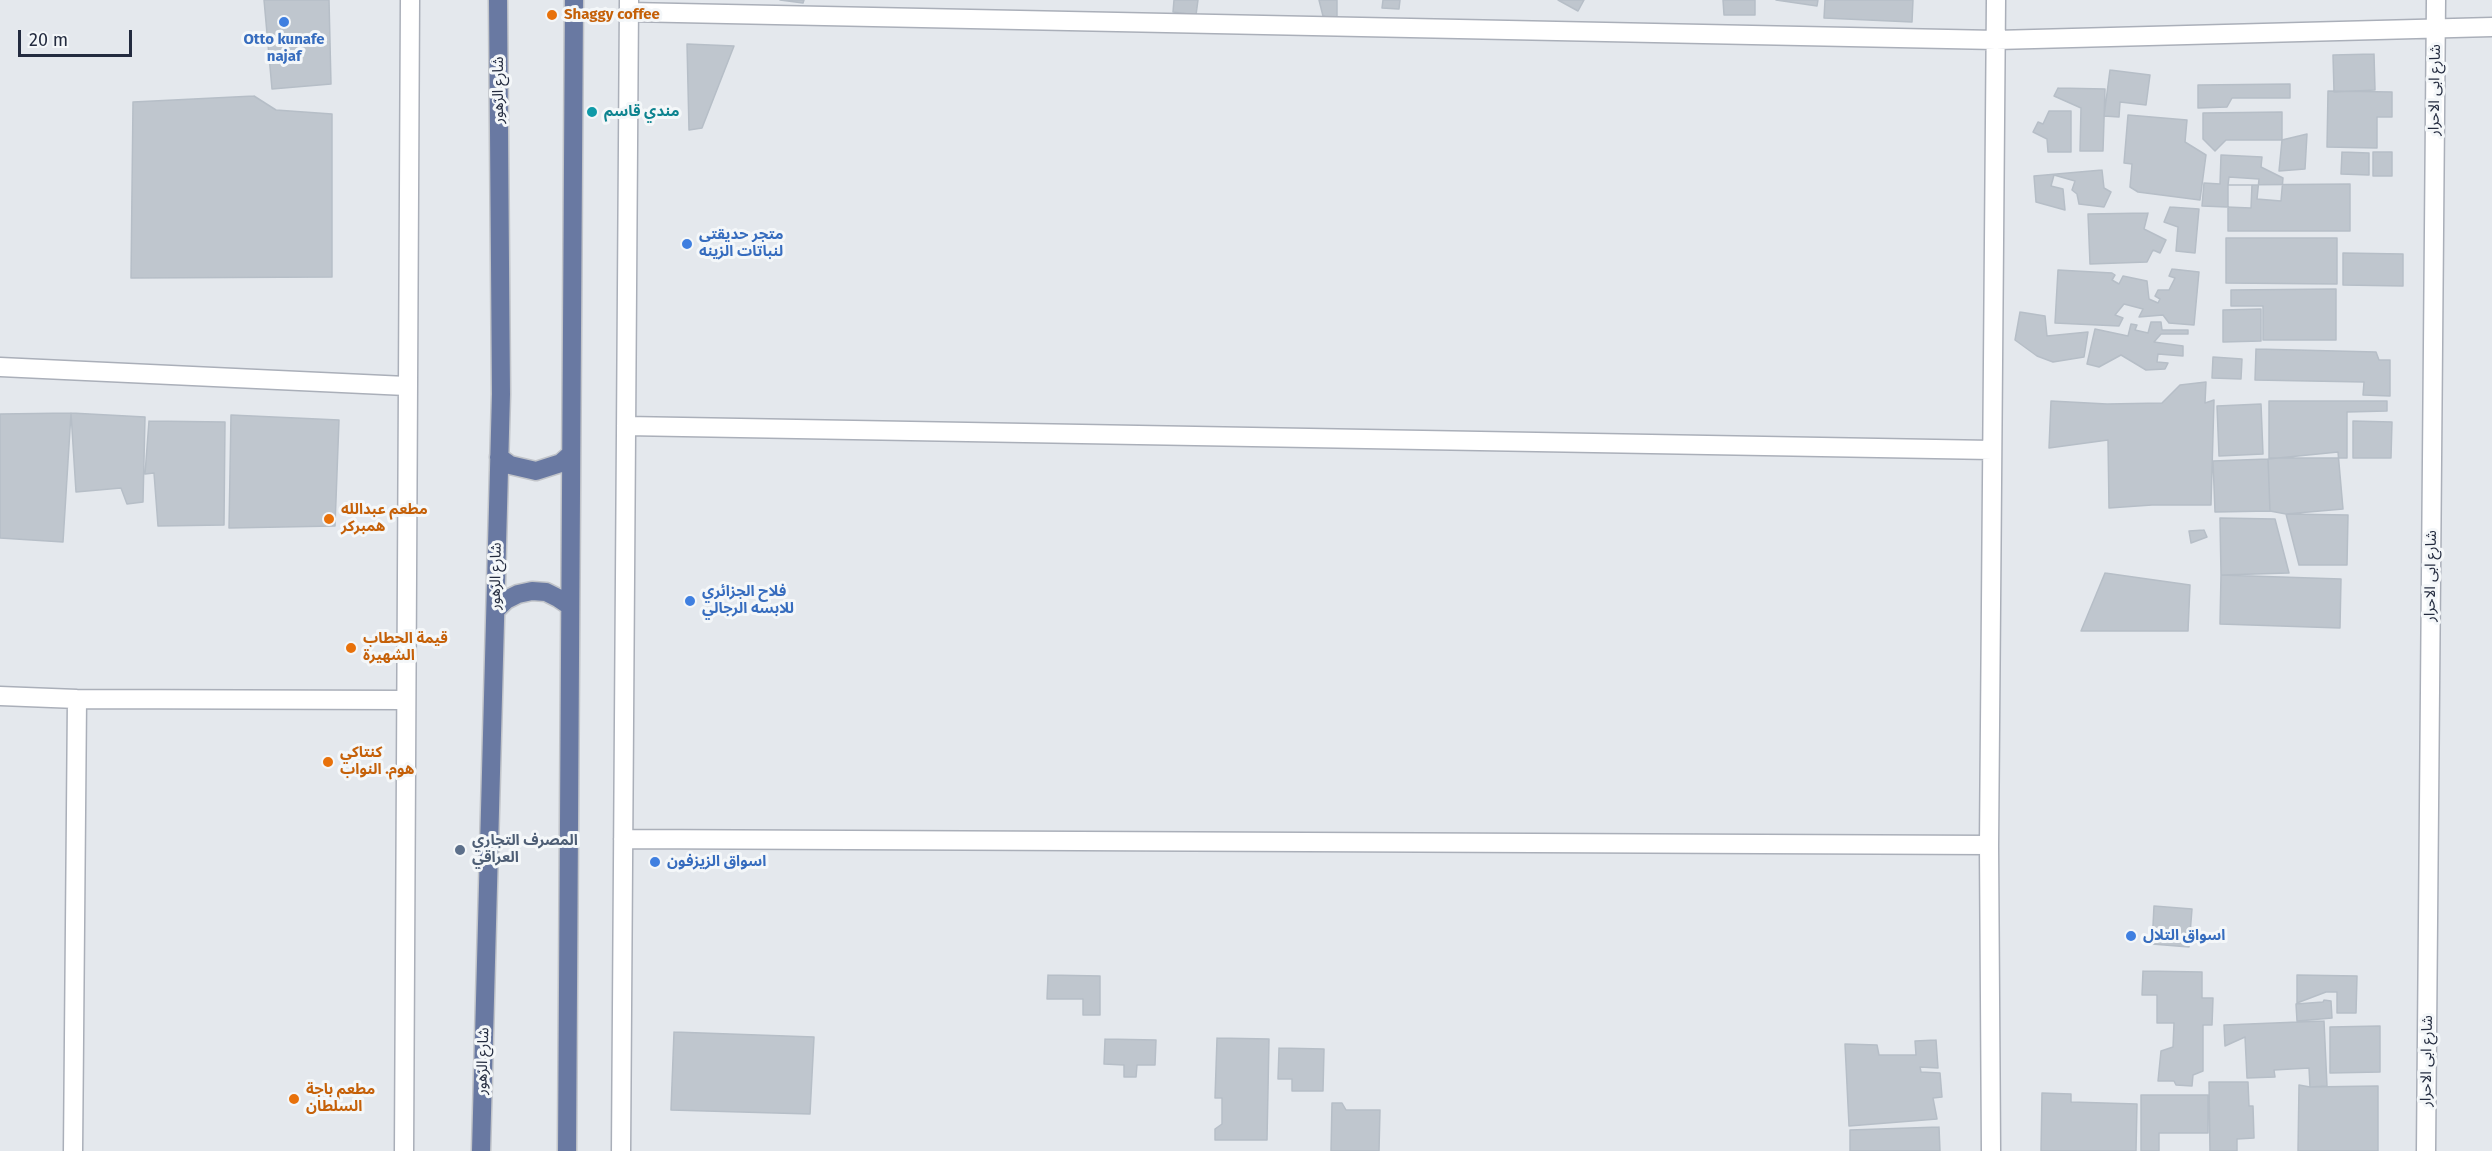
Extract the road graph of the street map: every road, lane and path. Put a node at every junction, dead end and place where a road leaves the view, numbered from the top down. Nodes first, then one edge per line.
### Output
1 (410, 0) edge
2 (498, 0) edge
3 (574, 0) edge
4 (1996, 0) edge
5 (2436, 0) edge
6 (629, 6) edge
7 (2492, 27) edge
8 (2436, 28) junction
9 (1996, 40) junction
10 (0, 367) edge
11 (406, 386) junction
12 (626, 426) junction
13 (1992, 450) junction
14 (571, 454) junction
15 (499, 457) junction
16 (570, 606) junction
17 (495, 610) junction
18 (0, 696) edge
19 (77, 699) junction
20 (406, 700) junction
21 (623, 839) junction
22 (1989, 844) junction
23 (74, 1151) edge
24 (404, 1151) edge
25 (480, 1151) edge
26 (567, 1151) edge
27 (621, 1151) edge
28 (1991, 1151) edge
29 (2426, 1151) edge

1 - 11 street
2 - 15 main road, شارع الزهور
3 - 14 main road
4 - 9 street
5 - 8 street, شارع ابی الاحرار
6 - 9 street
6 - 12 street
7 - 8 street
8 - 9 street
8 - 29 street, شارع ابی الاحرار
9 - 13 street
10 - 11 street
11 - 20 street
12 - 13 street
12 - 21 street
13 - 22 street
14 - 15 main road
14 - 16 main road
15 - 17 main road, شارع الزهور
16 - 17 main road
16 - 26 main road
17 - 25 main road, شارع الزهور
18 - 19 street
19 - 20 street
19 - 23 street
20 - 24 street
21 - 22 street
21 - 27 street
22 - 28 street

